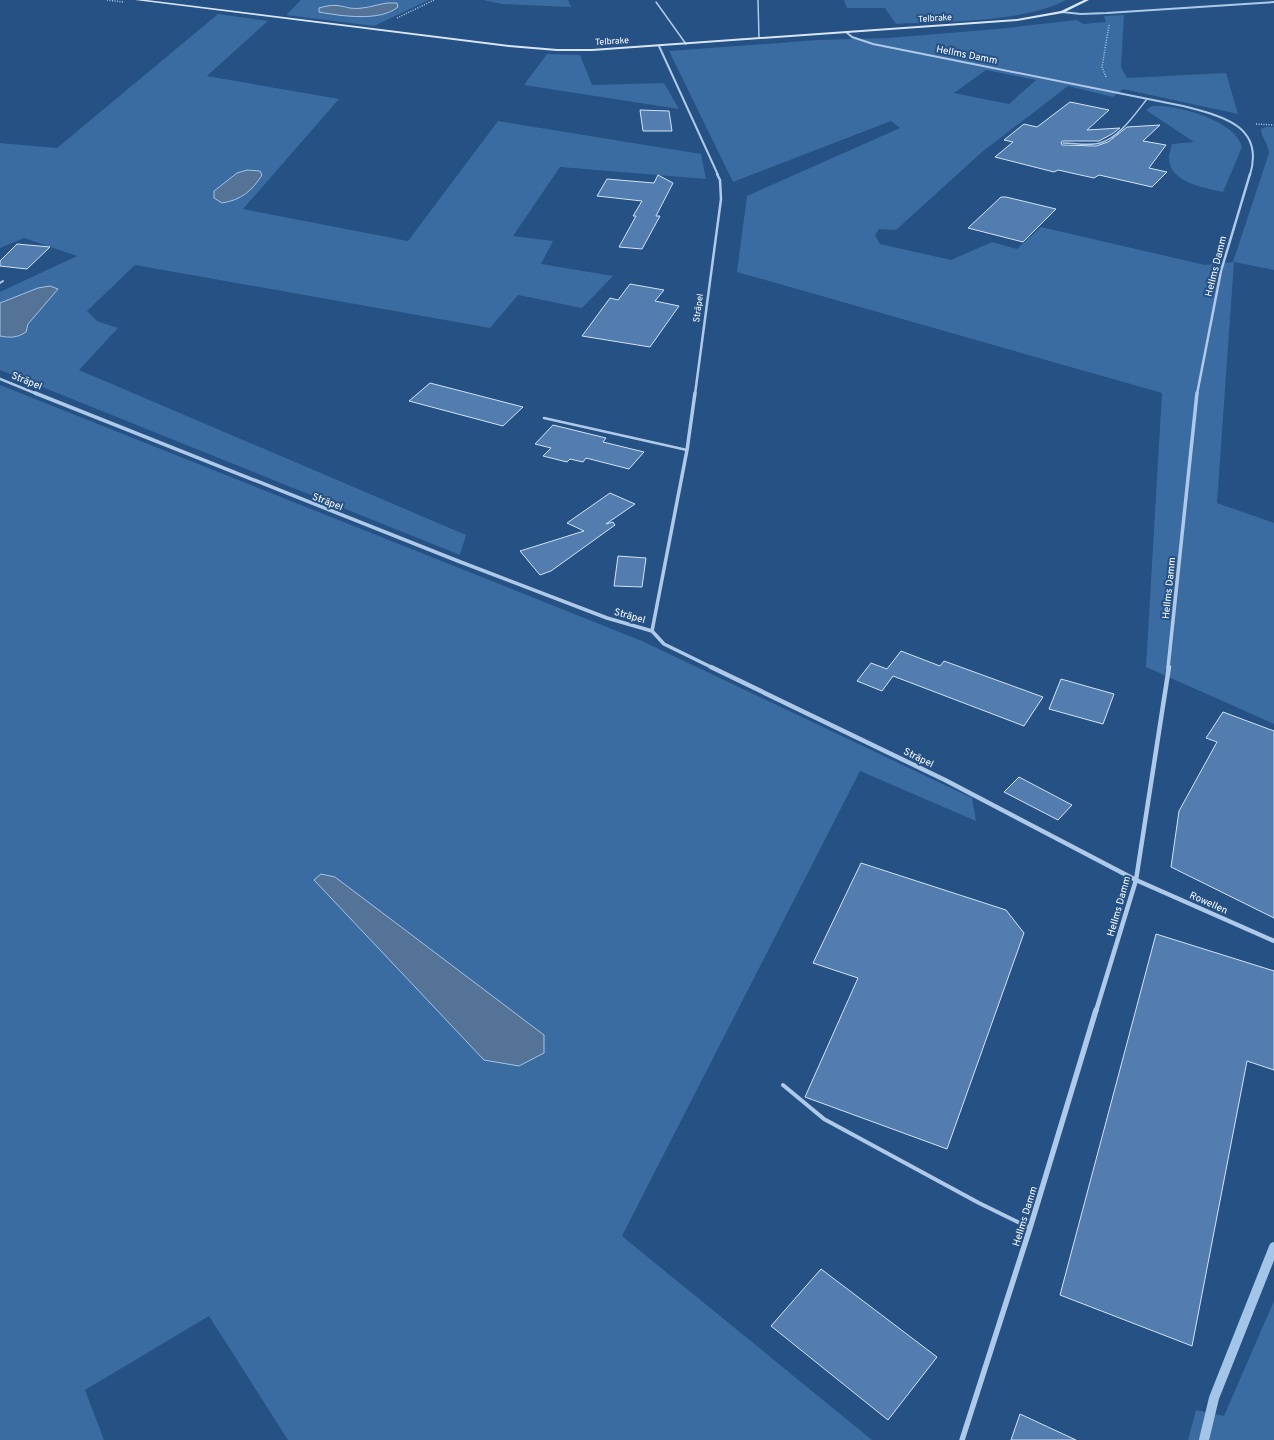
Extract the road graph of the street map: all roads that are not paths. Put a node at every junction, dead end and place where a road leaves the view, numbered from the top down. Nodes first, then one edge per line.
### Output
1 (137, 0) edge
2 (758, 0) edge
3 (1087, 0) edge
4 (656, 2) dead end
5 (1274, 2) edge
6 (1062, 12) junction
7 (846, 32) junction
8 (759, 38) junction
9 (686, 44) junction
10 (659, 46) junction
11 (1147, 99) junction
12 (1063, 143) dead end
13 (3, 281) dead end
14 (0, 283) edge
15 (0, 379) edge
16 (544, 418) dead end
17 (687, 450) junction
18 (652, 631) junction
19 (1136, 880) junction
20 (1274, 941) edge
21 (783, 1085) dead end
22 (1030, 1228) junction
23 (962, 1440) edge

1 - 10 street, Telbrake
2 - 8 lane
3 - 6 street, Telbrake
4 - 9 lane
5 - 6 street
6 - 7 street, Telbrake
7 - 8 street, Telbrake
7 - 11 street, Hellms Damm
8 - 9 street, Telbrake
9 - 10 street, Telbrake
10 - 17 street, Sträpel
11 - 12 lane
11 - 19 street, Hellms Damm
13 - 14 lane
15 - 18 street, Sträpel
16 - 17 lane
17 - 18 street, Sträpel
18 - 19 street, Sträpel
19 - 20 street, Rowellen
19 - 22 street, Hellms Damm
21 - 22 lane
22 - 23 street, Hellms Damm

